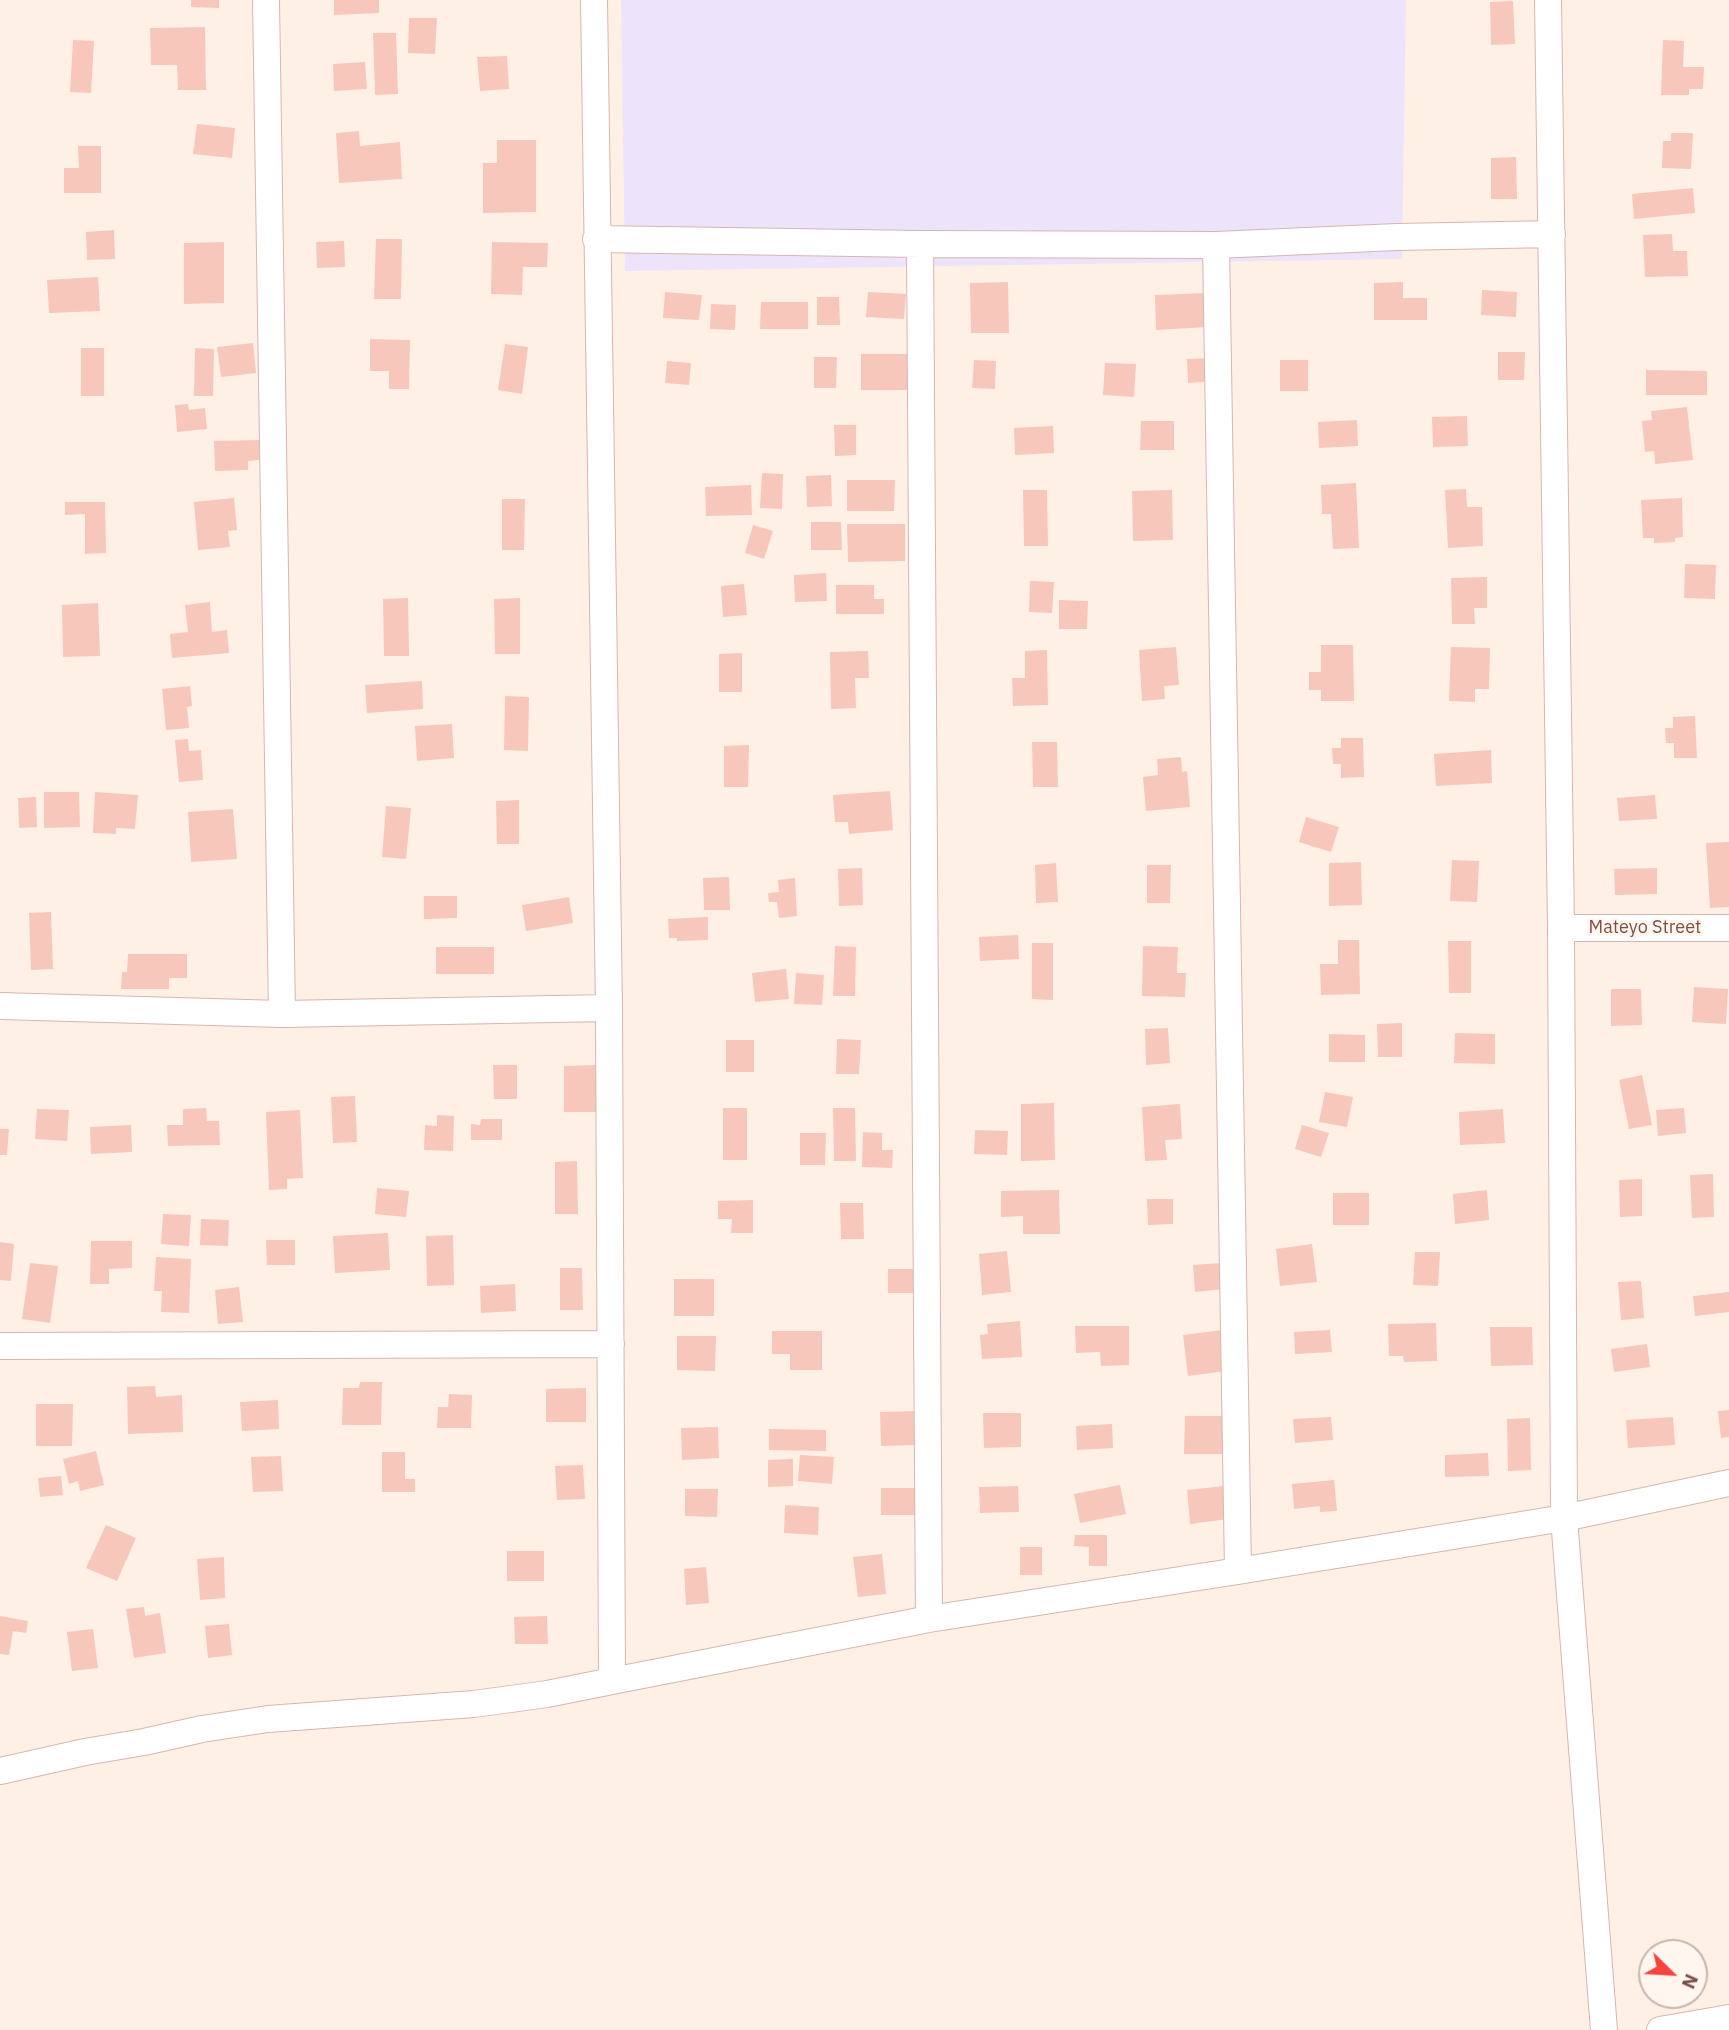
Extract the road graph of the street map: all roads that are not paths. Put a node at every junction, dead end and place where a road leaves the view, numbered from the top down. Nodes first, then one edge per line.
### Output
1 (266, 0) edge
2 (594, 0) edge
3 (1548, 0) edge
4 (1552, 234) junction
5 (596, 239) junction
6 (920, 244) junction
7 (1216, 245) junction
8 (1561, 928) junction
9 (1729, 928) edge
10 (0, 1006) edge
11 (609, 1008) junction
12 (282, 1014) junction
13 (611, 1344) junction
14 (0, 1346) edge
15 (1729, 1483) edge
16 (1564, 1518) junction
17 (1238, 1571) junction
18 (929, 1619) junction
19 (612, 1681) junction
20 (0, 1771) edge
21 (1729, 2018) edge
22 (1604, 2030) edge
23 (1660, 2030) edge

1 - 12 street
2 - 5 street
3 - 4 street
4 - 7 street
4 - 8 street
5 - 6 street
5 - 11 street
6 - 7 street
6 - 18 street
7 - 17 street
8 - 9 street, Mateyo Street
8 - 16 street
10 - 12 street
11 - 12 street
11 - 13 street
13 - 14 street
13 - 19 street
15 - 16 street
16 - 17 street
16 - 22 street
17 - 18 street
18 - 19 street
19 - 20 street
21 - 23 street

